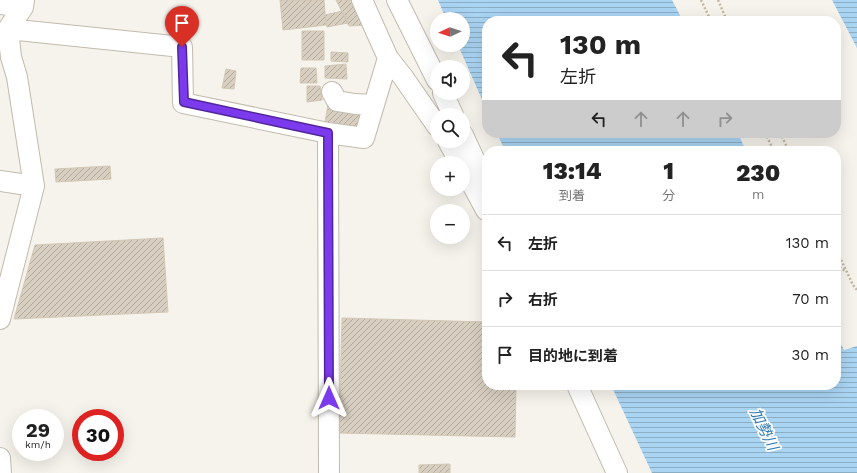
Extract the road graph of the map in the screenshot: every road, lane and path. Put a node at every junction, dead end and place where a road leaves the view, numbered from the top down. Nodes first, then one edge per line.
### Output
1 (362, 0) edge
2 (397, 0) edge
3 (701, 0) edge
4 (718, 0) edge
5 (0, 4) edge
6 (24, 4) edge
7 (709, 16) edge
8 (726, 16) edge
9 (8, 29) junction
10 (3, 56) edge
11 (388, 58) junction
12 (430, 66) edge
13 (332, 92) dead end
14 (374, 105) junction
15 (430, 116) edge
16 (328, 133) junction
17 (469, 148) edge
18 (482, 176) edge
19 (0, 181) edge
20 (470, 181) edge
21 (34, 186) junction
22 (482, 203) edge
23 (841, 260) edge
24 (841, 269) edge
25 (847, 273) junction
26 (857, 290) edge
27 (0, 319) edge
28 (579, 390) edge
29 (0, 458) edge
30 (1, 473) edge
31 (329, 473) edge
32 (617, 473) edge

1 - 11 street
2 - 12 street
3 - 7 path
4 - 8 path
5 - 6 street
6 - 9 street
9 - 10 street
9 - 16 street
10 - 21 street
11 - 14 street
11 - 15 street
13 - 14 street
14 - 16 street
16 - 31 street
17 - 18 street
19 - 21 street
20 - 22 street
21 - 27 street
23 - 25 path
24 - 25 path
25 - 26 path
28 - 32 street
29 - 30 street

